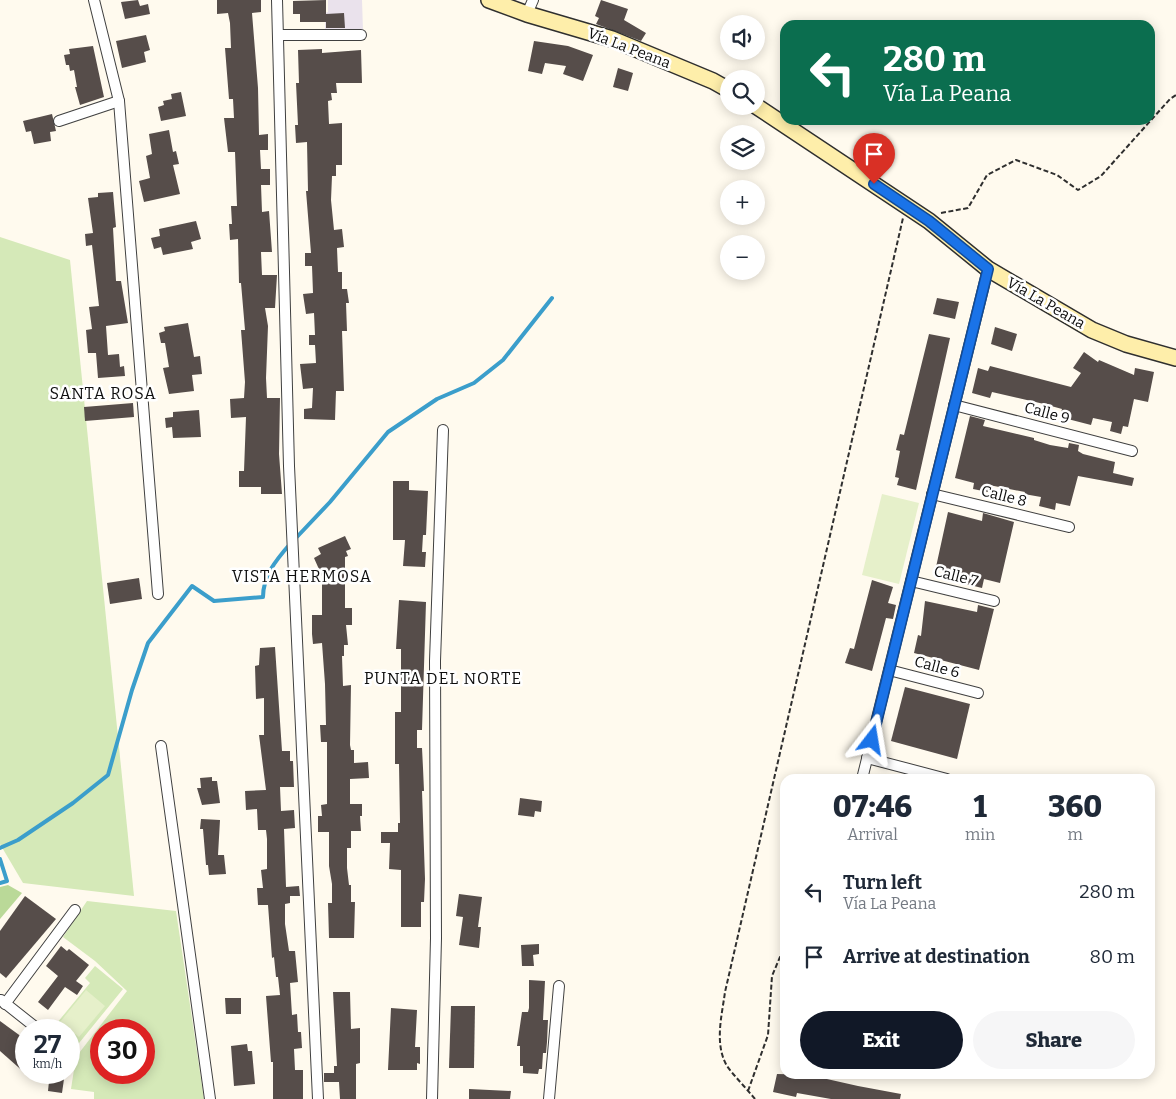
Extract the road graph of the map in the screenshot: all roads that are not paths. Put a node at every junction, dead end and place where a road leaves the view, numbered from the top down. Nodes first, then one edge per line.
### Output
1 (94, 0) edge
2 (277, 0) edge
3 (489, 0) edge
4 (530, 7) edge
5 (361, 35) dead end
6 (279, 36) junction
7 (720, 85) edge
8 (119, 101) junction
9 (765, 112) edge
10 (59, 121) dead end
11 (780, 122) edge
12 (785, 125) edge
13 (988, 269) junction
14 (1176, 358) edge
15 (954, 405) junction
16 (443, 430) dead end
17 (1132, 451) dead end
18 (932, 494) junction
19 (1069, 527) dead end
20 (911, 581) junction
21 (158, 594) dead end
22 (994, 601) dead end
23 (889, 670) junction
24 (978, 693) dead end
25 (161, 746) dead end
26 (867, 758) junction
27 (863, 774) edge
28 (928, 774) edge
29 (75, 910) dead end
30 (559, 986) dead end
31 (3, 1002) edge
32 (25, 1019) edge
33 (210, 1099) edge
34 (318, 1099) edge
35 (432, 1099) edge
36 (549, 1099) edge

1 - 8 street
2 - 6 street
3 - 4 street, Vía La Peana
4 - 7 street, Vía La Peana
5 - 6 street
6 - 34 street
8 - 10 street
8 - 21 street
9 - 11 street, Vía La Peana
12 - 13 street, Vía La Peana
13 - 14 street, Vía La Peana
13 - 15 street
15 - 17 street, Calle 9
15 - 18 street
16 - 35 street
18 - 19 street, Calle 8
18 - 20 street
20 - 22 street, Calle 7
20 - 23 street
23 - 24 street, Calle 6
23 - 26 street
25 - 33 street
26 - 27 street
26 - 28 street
29 - 31 street
30 - 36 street
31 - 32 street

